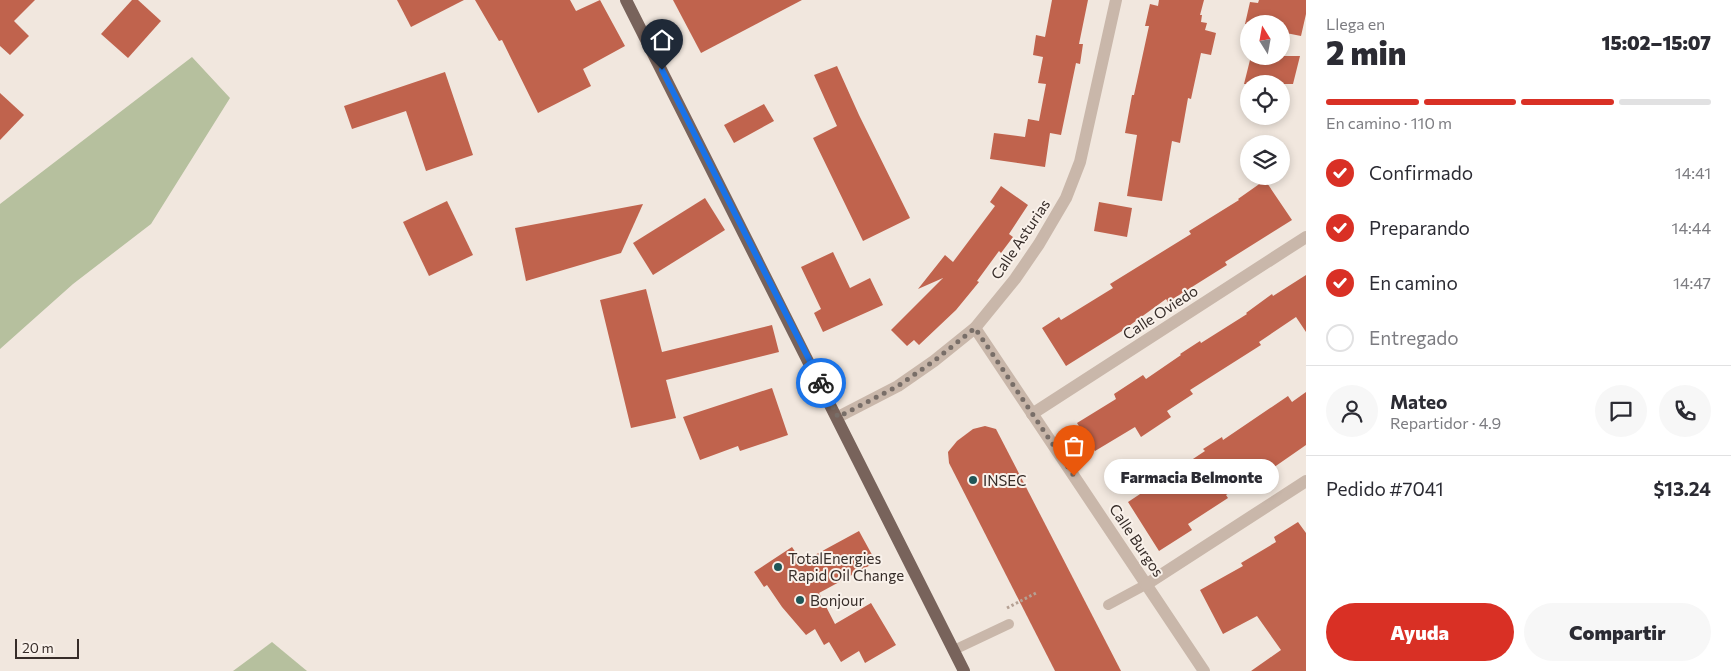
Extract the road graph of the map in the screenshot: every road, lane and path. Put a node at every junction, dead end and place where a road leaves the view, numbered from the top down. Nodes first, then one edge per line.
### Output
1 (626, 0) edge
2 (1116, 0) edge
3 (1306, 237) edge
4 (975, 328) junction
5 (1032, 414) junction
6 (838, 417) junction
7 (1306, 481) edge
8 (1147, 584) junction
9 (1036, 593) dead end
10 (1108, 605) dead end
11 (1002, 610) dead end
12 (1009, 624) dead end
13 (954, 650) junction
14 (964, 671) edge
15 (1204, 671) edge

1 - 6 main road
2 - 4 street, Calle Asturias
3 - 5 street, Calle Oviedo
4 - 5 street, Calle Burgos
4 - 6 street, Calle Asturias
5 - 8 street, Calle Burgos
6 - 13 main road
7 - 8 street
8 - 10 lane
8 - 15 street, Calle Burgos
9 - 11 path
12 - 13 lane
13 - 14 main road

